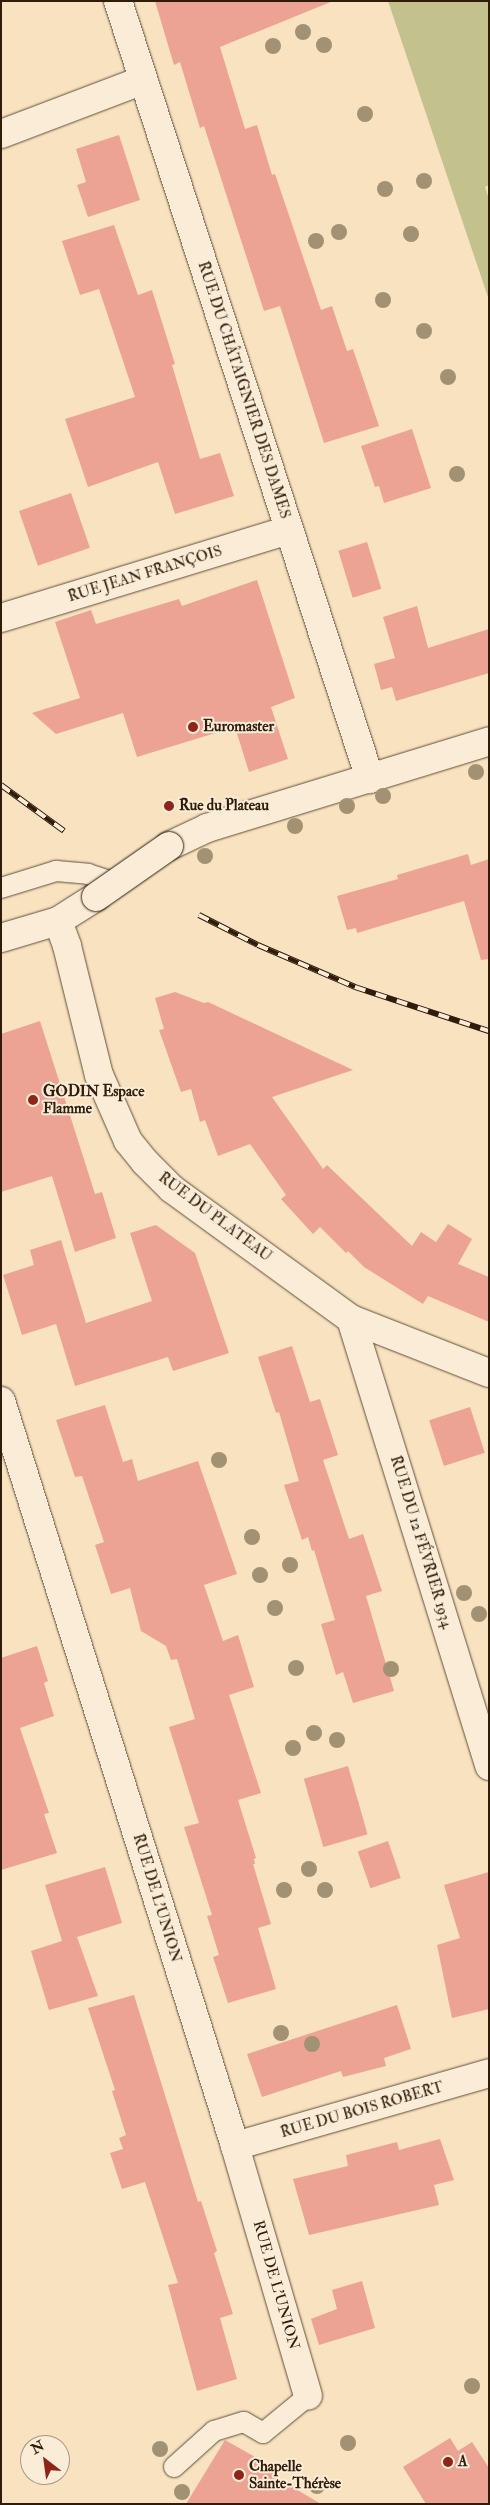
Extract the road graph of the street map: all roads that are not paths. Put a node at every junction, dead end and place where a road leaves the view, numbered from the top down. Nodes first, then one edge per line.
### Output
1 (118, 1) edge
2 (143, 80) junction
3 (1, 134) edge
4 (289, 530) junction
5 (1, 618) edge
6 (489, 741) edge
7 (370, 779) junction
8 (1, 888) edge
9 (106, 890) junction
10 (58, 921) junction
11 (1, 938) edge
12 (351, 1319) junction
13 (489, 1373) edge
14 (1, 1401) edge
15 (489, 1766) edge
16 (489, 2073) edge
17 (235, 2146) junction
18 (308, 2396) joint
19 (174, 2467) dead end

1 - 2 street, RUE DU CHÂTAIGNIER DES DAMES
2 - 3 street
2 - 4 street, RUE DU CHÂTAIGNIER DES DAMES
4 - 5 street, RUE JEAN FRANÇOIS
4 - 7 street, RUE DU CHÂTAIGNIER DES DAMES
6 - 7 street
7 - 9 street, bridge
8 - 9 lane
9 - 10 street
10 - 11 street
10 - 12 street, RUE DU PLATEAU
12 - 13 street, RUE DU PLATEAU
12 - 15 street, RUE DU 12 FÉVRIER 1934
14 - 17 street, RUE DE L'UNION
16 - 17 street, RUE DU BOIS ROBERT
17 - 18 street, RUE DE L'UNION
18 - 19 lane

